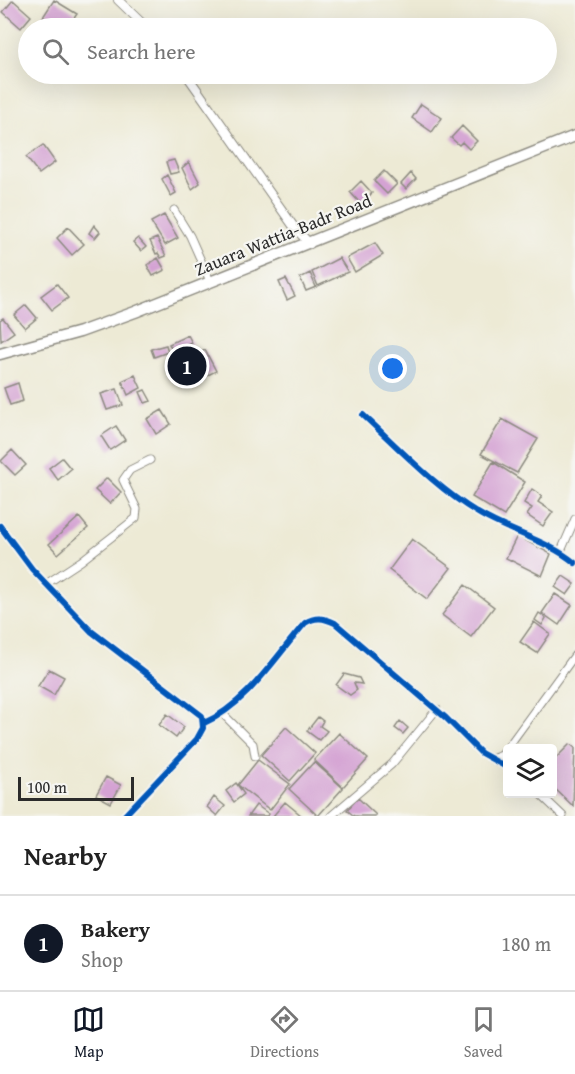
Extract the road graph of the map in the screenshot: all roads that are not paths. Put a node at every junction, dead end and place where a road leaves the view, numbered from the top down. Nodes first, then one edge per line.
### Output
1 (118, 0) edge
2 (137, 18) edge
3 (193, 84) edge
4 (575, 136) edge
5 (174, 210) dead end
6 (310, 244) junction
7 (210, 281) junction
8 (0, 354) edge
9 (363, 415) dead end
10 (150, 460) dead end
11 (575, 519) edge
12 (0, 526) edge
13 (561, 551) junction
14 (575, 563) edge
15 (46, 584) junction
16 (575, 655) edge
17 (436, 709) junction
18 (224, 714) junction
19 (204, 723) junction
20 (501, 755) junction
21 (255, 756) dead end
22 (491, 759) junction
23 (503, 759) edge
24 (503, 766) edge
25 (544, 798) edge
26 (124, 816) edge
27 (331, 816) edge
28 (563, 816) edge

1 - 2 street
3 - 6 street
4 - 6 highway, Zauara Wattia-Badr Road
5 - 7 street
6 - 7 highway, Zauara Wattia-Badr Road
7 - 8 highway, Zauara Wattia-Badr Road
9 - 13 street
10 - 15 street
11 - 13 street
12 - 15 street
13 - 14 street
15 - 19 street
16 - 20 street
17 - 18 street
17 - 22 street
17 - 27 street
18 - 19 street
18 - 21 street
19 - 26 street
20 - 22 street
20 - 23 street
22 - 24 street
25 - 28 street

